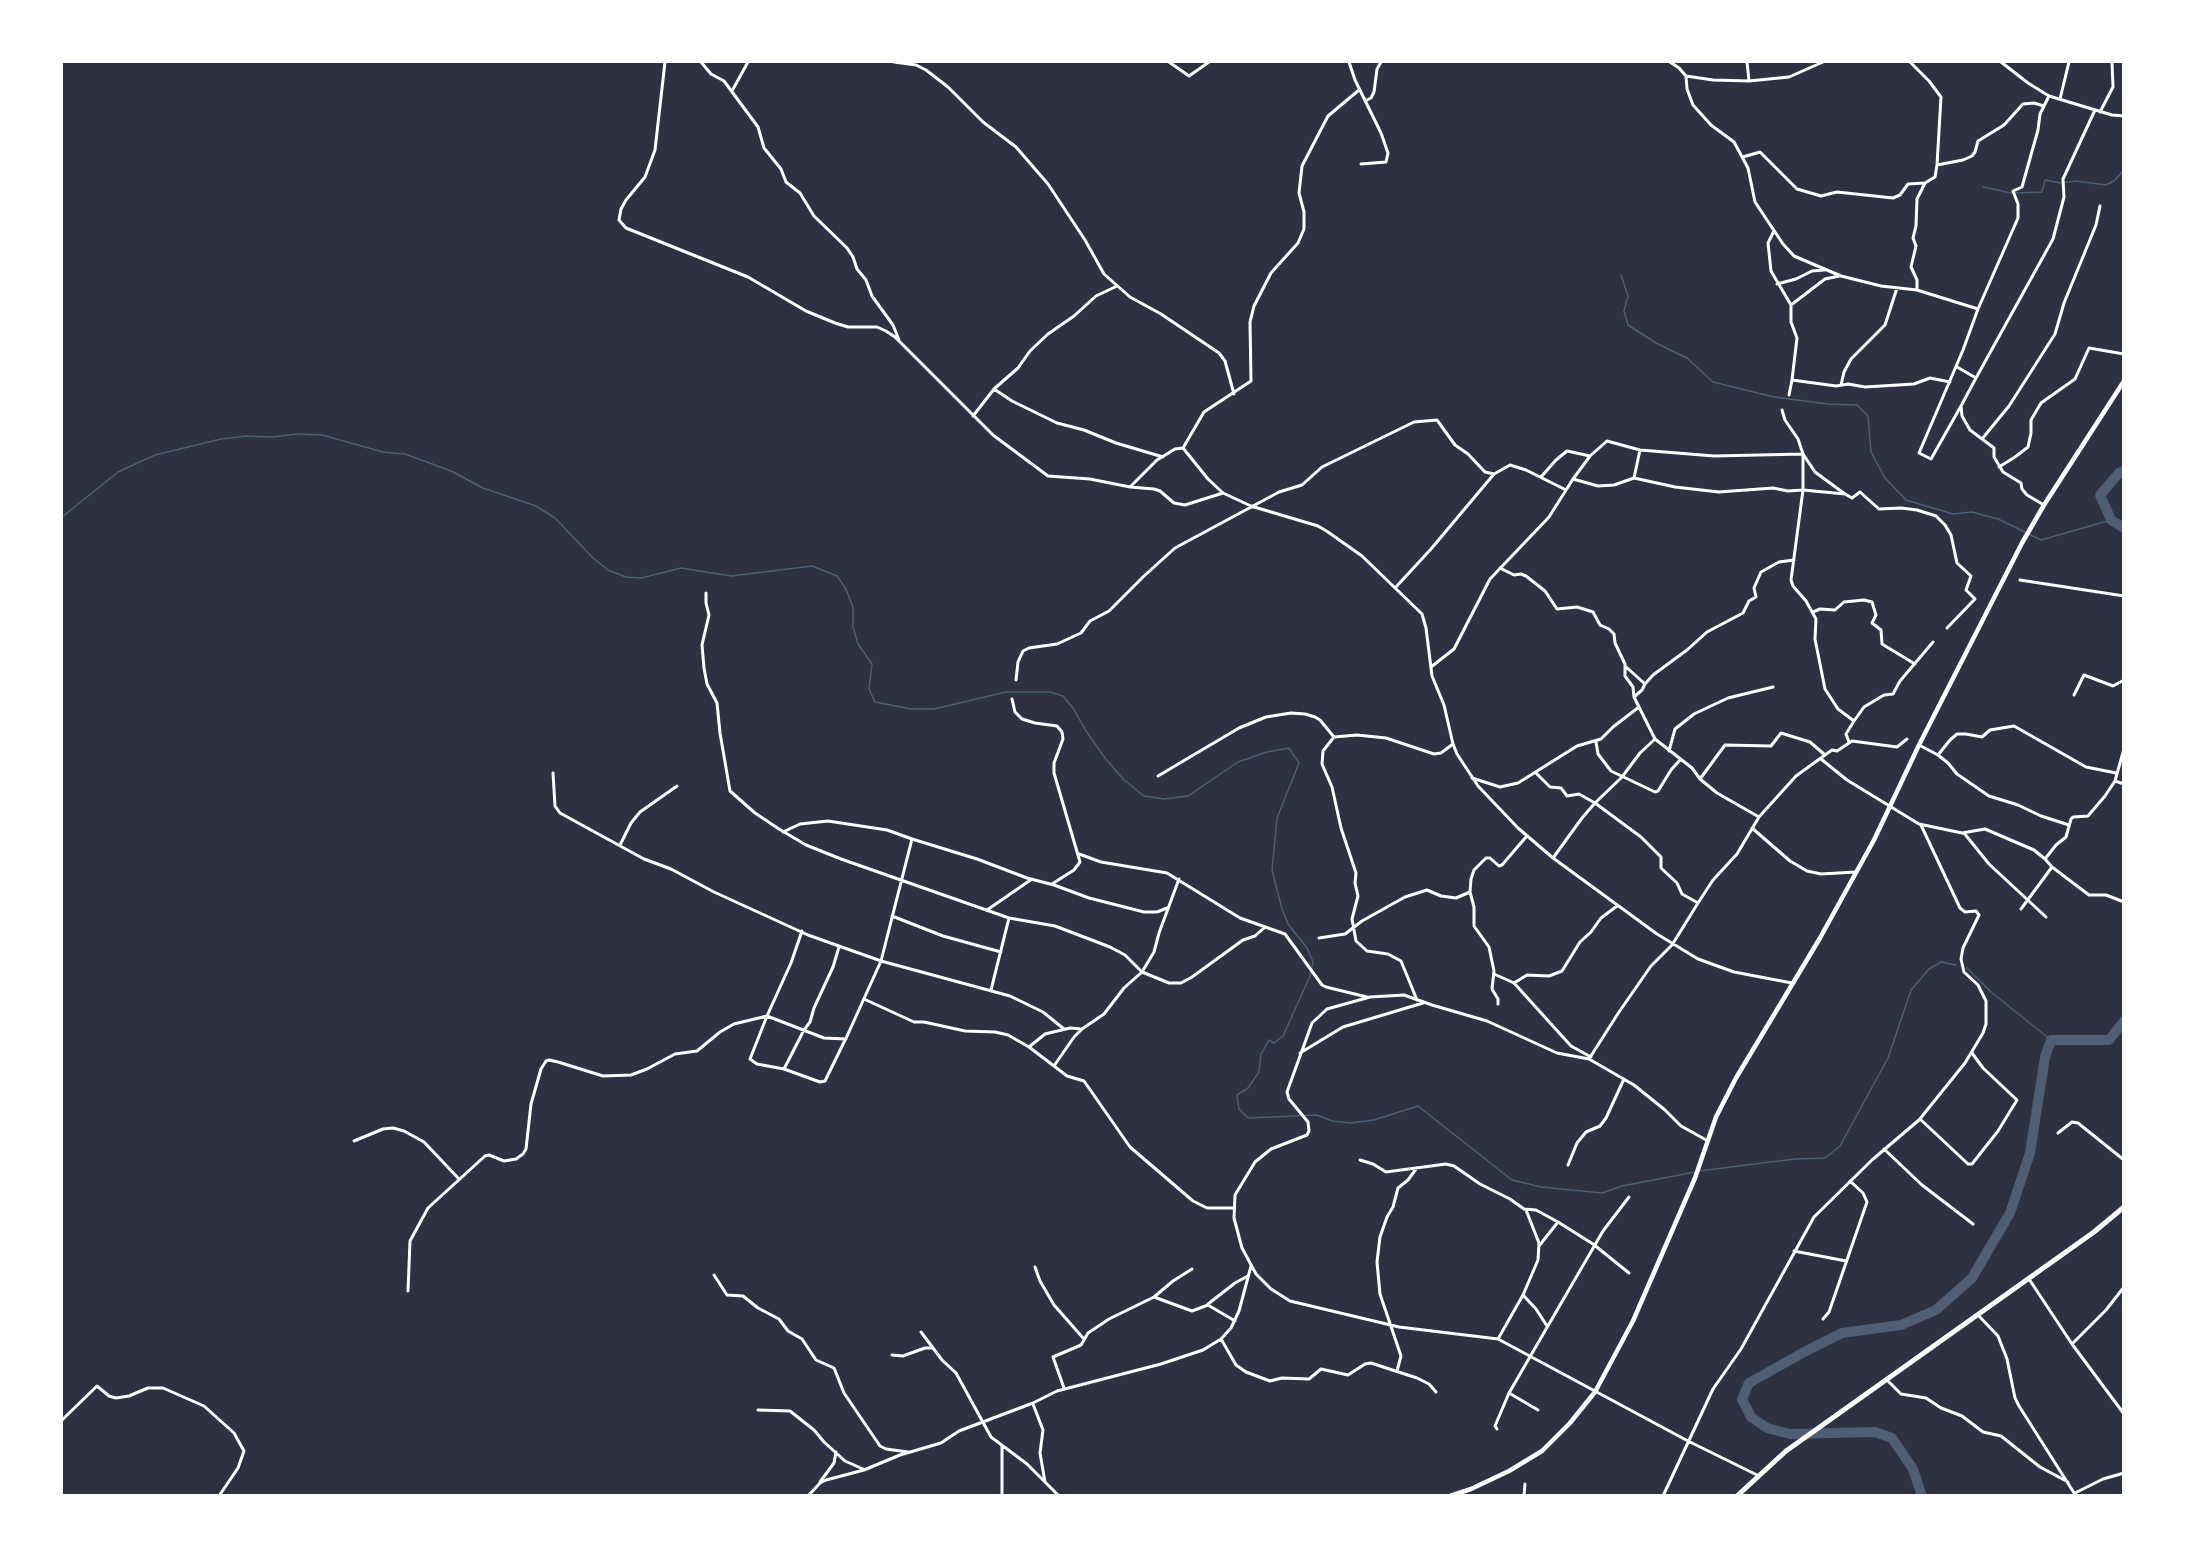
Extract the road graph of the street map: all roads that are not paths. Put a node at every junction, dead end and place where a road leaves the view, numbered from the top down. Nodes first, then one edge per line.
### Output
1 (665, 62) edge
2 (702, 62) edge
3 (748, 62) edge
4 (894, 62) edge
5 (900, 62) edge
6 (1169, 62) edge
7 (1209, 62) edge
8 (1349, 62) edge
9 (1381, 62) edge
10 (1670, 62) edge
11 (1747, 62) edge
12 (1823, 62) edge
13 (1910, 62) edge
14 (2001, 62) edge
15 (2069, 62) edge
16 (2112, 62) edge
17 (1686, 76) junction
18 (1749, 81) junction
19 (1359, 90) junction
20 (732, 91) junction
21 (2049, 96) junction
22 (2060, 99) junction
23 (1365, 101) junction
24 (2044, 106) junction
25 (2098, 111) junction
26 (2124, 116) edge
27 (1743, 157) junction
28 (1361, 164) dead end
29 (1937, 165) junction
30 (1925, 183) junction
31 (2100, 206) dead end
32 (1774, 231) junction
33 (1824, 270) junction
34 (1841, 276) junction
35 (1777, 284) junction
36 (1117, 286) junction
37 (1897, 288) junction
38 (1917, 290) junction
39 (1791, 305) junction
40 (1978, 309) junction
41 (899, 341) junction
42 (2124, 354) edge
43 (1956, 367) junction
44 (1976, 378) junction
45 (1792, 380) junction
46 (2124, 381) edge
47 (1950, 382) junction
48 (1841, 385) junction
49 (994, 389) junction
50 (1234, 394) junction
51 (1789, 395) dead end
52 (1961, 406) junction
53 (1782, 410) dead end
54 (974, 416) junction
55 (1982, 440) junction
56 (1183, 448) junction
57 (1640, 450) junction
58 (1803, 454) junction
59 (1590, 456) junction
60 (1162, 457) junction
61 (1999, 467) junction
62 (1494, 474) junction
63 (1541, 477) junction
64 (1634, 478) junction
65 (1573, 479) junction
66 (1130, 487) junction
67 (1566, 490) junction
68 (1803, 490) junction
69 (1223, 493) junction
70 (1845, 494) junction
71 (2044, 505) junction
72 (1251, 506) junction
73 (1794, 560) junction
74 (1500, 568) junction
75 (2020, 580) dead end
76 (1395, 588) junction
77 (706, 593) dead end
78 (2124, 596) edge
79 (1813, 612) junction
80 (1947, 628) dead end
81 (1933, 642) dead end
82 (1915, 664) junction
83 (1625, 666) junction
84 (1431, 667) junction
85 (1016, 680) dead end
86 (2124, 680) edge
87 (1646, 684) junction
88 (1773, 687) dead end
89 (2074, 695) dead end
90 (1634, 697) junction
91 (1012, 699) dead end
92 (1639, 707) junction
93 (1854, 721) junction
94 (1334, 737) junction
95 (1655, 739) junction
96 (1907, 739) dead end
97 (1596, 742) junction
98 (1849, 742) junction
99 (1453, 744) junction
100 (1919, 745) junction
101 (2124, 749) edge
102 (1669, 751) junction
103 (1825, 754) junction
104 (1938, 755) junction
105 (1821, 759) junction
106 (1680, 760) junction
107 (553, 772) dead end
108 (1536, 773) junction
109 (2116, 773) junction
110 (1158, 776) dead end
111 (1472, 777) junction
112 (1622, 777) junction
113 (1700, 779) junction
114 (2115, 781) junction
115 (2124, 784) edge
116 (677, 786) dead end
117 (1595, 802) junction
118 (1889, 807) junction
119 (1759, 817) junction
120 (1921, 825) junction
121 (2069, 825) junction
122 (1752, 828) junction
123 (783, 832) junction
124 (1964, 833) junction
125 (1526, 837) junction
126 (912, 839) junction
127 (620, 845) junction
128 (1079, 854) junction
129 (1553, 858) junction
130 (2045, 859) junction
131 (2052, 867) junction
132 (1856, 872) junction
133 (901, 879) junction
134 (1032, 879) junction
135 (1179, 879) junction
136 (1052, 884) junction
137 (1470, 892) junction
138 (2028, 900) junction
139 (2124, 902) edge
140 (1698, 903) junction
141 (1617, 906) junction
142 (1167, 908) junction
143 (2021, 909) dead end
144 (987, 910) junction
145 (892, 916) junction
146 (2046, 917) dead end
147 (1009, 918) junction
148 (1264, 928) junction
149 (1353, 929) junction
150 (801, 932) junction
151 (1319, 938) dead end
152 (1672, 945) junction
153 (839, 946) junction
154 (1001, 952) junction
155 (881, 961) junction
156 (1143, 972) junction
157 (1494, 974) junction
158 (1514, 983) junction
159 (1794, 983) junction
160 (991, 990) junction
161 (1370, 997) junction
162 (863, 999) junction
163 (1417, 1000) junction
164 (1425, 1003) junction
165 (1498, 1004) dead end
166 (767, 1016) junction
167 (1064, 1029) junction
168 (1082, 1029) junction
169 (804, 1030) junction
170 (846, 1039) junction
171 (1029, 1047) junction
172 (1972, 1053) junction
173 (1300, 1054) junction
174 (1590, 1058) junction
175 (1054, 1066) junction
176 (784, 1069) junction
177 (1624, 1079) junction
178 (1920, 1119) junction
179 (2058, 1133) dead end
180 (354, 1141) dead end
181 (1708, 1141) junction
182 (1884, 1149) junction
183 (1360, 1160) dead end
184 (2124, 1160) edge
185 (1568, 1165) dead end
186 (1416, 1169) junction
187 (459, 1179) junction
188 (1850, 1181) junction
189 (1629, 1197) dead end
190 (2124, 1207) edge
191 (1233, 1208) junction
192 (1526, 1210) junction
193 (1558, 1222) junction
194 (1973, 1224) dead end
195 (1539, 1246) junction
196 (1595, 1246) junction
197 (1794, 1251) junction
198 (1846, 1261) junction
199 (1251, 1265) junction
200 (1035, 1267) dead end
201 (1192, 1269) dead end
202 (1629, 1273) dead end
203 (714, 1275) dead end
204 (1248, 1276) junction
205 (2029, 1279) junction
206 (2124, 1287) edge
207 (408, 1291) dead end
208 (1523, 1295) junction
209 (1154, 1297) junction
210 (1207, 1305) junction
211 (1976, 1314) junction
212 (1823, 1320) dead end
213 (1234, 1321) junction
214 (1390, 1325) junction
215 (1547, 1326) junction
216 (921, 1332) dead end
217 (1084, 1339) junction
218 (1221, 1339) junction
219 (1498, 1339) junction
220 (2072, 1344) junction
221 (933, 1349) junction
222 (892, 1355) dead end
223 (1530, 1356) junction
224 (1397, 1371) junction
225 (1887, 1380) junction
226 (1064, 1389) junction
227 (1436, 1392) dead end
228 (1594, 1392) junction
229 (1509, 1393) junction
230 (1033, 1403) junction
231 (758, 1410) dead end
232 (1538, 1410) dead end
233 (2124, 1414) edge
234 (62, 1420) edge
235 (983, 1421) junction
236 (1497, 1429) dead end
237 (1688, 1441) junction
238 (1002, 1446) junction
239 (836, 1452) junction
240 (910, 1452) junction
241 (864, 1470) junction
242 (2124, 1473) edge
243 (1758, 1476) junction
244 (1045, 1482) junction
245 (2068, 1482) junction
246 (820, 1484) junction
247 (1525, 1484) dead end
248 (2076, 1494) edge
249 (219, 1496) edge
250 (808, 1496) edge
251 (1002, 1496) edge
252 (1059, 1496) edge
253 (1450, 1496) edge
254 (1524, 1496) edge
255 (1663, 1496) edge
256 (1737, 1496) edge

1 - 41 street
2 - 20 street
3 - 20 street
4 - 5 street
5 - 36 street
6 - 7 street
8 - 19 street
9 - 23 street
10 - 17 street
11 - 18 street
12 - 18 street
13 - 29 street
14 - 21 street
15 - 22 street
16 - 25 street
17 - 18 street
17 - 27 street
19 - 23 street
19 - 50 street
20 - 41 street
21 - 22 street
21 - 24 street
22 - 25 street
23 - 28 street
24 - 29 street
24 - 40 street
25 - 26 street
25 - 44 street
27 - 30 street
27 - 32 street
29 - 30 street
30 - 38 street
31 - 55 street
32 - 33 street
32 - 35 street
33 - 34 street
33 - 35 street
34 - 37 street
34 - 39 street
35 - 39 street
36 - 49 street
36 - 50 street
37 - 38 street
37 - 48 street
38 - 40 street
39 - 45 street
40 - 43 street
41 - 54 street
42 - 61 street
43 - 44 street
43 - 47 street
44 - 52 street
45 - 48 street
45 - 51 street
46 - 71 main road
47 - 48 street
47 - 52 street
49 - 54 street
49 - 60 street
50 - 56 street
52 - 55 street
53 - 58 street
54 - 66 street
55 - 61 street
56 - 60 street
56 - 69 street
57 - 58 street
57 - 59 street
57 - 64 street
58 - 68 street
58 - 70 street
59 - 63 street
59 - 65 street
60 - 66 street
61 - 71 street
62 - 63 street
62 - 72 street
62 - 76 street
63 - 67 street
64 - 65 street
64 - 68 street
65 - 67 street
66 - 69 street
67 - 74 street
68 - 70 street
68 - 73 street
69 - 72 street
70 - 80 street
71 - 100 main road
72 - 76 street
72 - 85 street
73 - 79 street
73 - 87 street
74 - 83 street
74 - 84 street
75 - 78 street
76 - 84 street
77 - 123 street
79 - 82 street
79 - 93 street
81 - 82 street
82 - 93 street
83 - 87 street
83 - 90 street
84 - 99 street
86 - 89 street
87 - 90 street
88 - 102 street
90 - 92 street
91 - 128 street
92 - 95 street
92 - 97 street
93 - 98 street
94 - 99 street
94 - 110 street
94 - 149 street
95 - 102 street
95 - 112 street
96 - 98 street
97 - 108 street
97 - 112 street
98 - 103 street
99 - 111 street
100 - 104 street
100 - 118 main road
101 - 109 street
102 - 106 street
103 - 105 street
103 - 113 street
104 - 109 street
104 - 121 street
105 - 118 street
105 - 119 street
106 - 112 street
106 - 113 street
107 - 127 street
108 - 111 street
108 - 117 street
109 - 114 street
111 - 125 street
112 - 117 street
113 - 119 street
114 - 115 street
114 - 121 street
116 - 127 street
117 - 129 street
117 - 140 street
118 - 120 street
118 - 132 main road
119 - 122 street
120 - 124 street
120 - 172 street
121 - 130 street
122 - 132 street
122 - 140 street
123 - 126 street
123 - 133 street
124 - 130 street
124 - 138 street
125 - 129 street
125 - 137 street
126 - 133 street
126 - 134 street
127 - 150 street
128 - 135 street
128 - 136 street
129 - 141 street
130 - 131 street
131 - 138 street
131 - 139 street
132 - 159 main road
133 - 144 street
133 - 145 street
134 - 136 street
134 - 144 street
135 - 142 street
135 - 148 street
136 - 142 street
137 - 149 street
137 - 157 street
138 - 143 street
138 - 146 street
140 - 152 street
141 - 152 street
141 - 158 street
142 - 156 street
144 - 147 street
145 - 154 street
145 - 155 street
147 - 154 street
147 - 156 street
148 - 156 street
148 - 161 street
149 - 151 street
149 - 163 street
150 - 153 street
150 - 166 street
152 - 159 street
152 - 174 street
153 - 155 street
153 - 169 street
154 - 160 street
155 - 160 street
155 - 162 street
156 - 168 street
157 - 158 street
157 - 165 street
158 - 174 street
159 - 181 main road
160 - 167 street
161 - 163 street
161 - 173 street
162 - 170 street
162 - 171 street
163 - 164 street
164 - 173 street
164 - 174 street
166 - 169 street
166 - 176 street
166 - 187 street
167 - 168 street
167 - 171 street
168 - 175 street
169 - 170 street
169 - 176 street
170 - 176 street
171 - 175 street
172 - 178 street
172 - 178 street
173 - 191 street
174 - 177 street
175 - 191 street
177 - 181 street
177 - 185 street
178 - 182 street
179 - 184 street
180 - 187 street
181 - 228 main road
182 - 188 street
182 - 194 street
183 - 186 street
186 - 192 street
186 - 214 street
187 - 207 street
188 - 197 street
188 - 198 street
189 - 196 street
190 - 205 highway
191 - 199 street
192 - 193 street
192 - 195 street
193 - 195 street
193 - 196 street
195 - 208 street
196 - 202 street
196 - 215 street
197 - 198 street
197 - 237 street
198 - 212 street
199 - 204 street
199 - 214 street
200 - 217 street
201 - 209 street
203 - 240 street
204 - 210 street
204 - 213 street
205 - 211 highway
205 - 220 street
206 - 220 street
208 - 215 street
208 - 219 street
209 - 210 street
209 - 217 street
210 - 213 street
211 - 225 highway
211 - 245 street
213 - 218 street
214 - 219 street
214 - 224 street
215 - 223 street
216 - 221 street
217 - 226 street
218 - 224 street
218 - 226 street
219 - 223 street
220 - 233 street
221 - 222 street
221 - 235 street
223 - 228 street
223 - 229 street
224 - 227 street
225 - 243 highway
225 - 245 street
226 - 230 street
228 - 237 street
228 - 253 main road
229 - 232 street
229 - 236 street
230 - 235 street
230 - 244 street
231 - 239 street
234 - 249 street
235 - 238 street
235 - 240 street
237 - 243 street
237 - 255 street
238 - 244 street
238 - 251 street
239 - 241 street
239 - 246 street
240 - 241 street
241 - 246 street
242 - 248 street
243 - 256 highway
244 - 252 street
245 - 248 street
246 - 250 street
247 - 254 street

